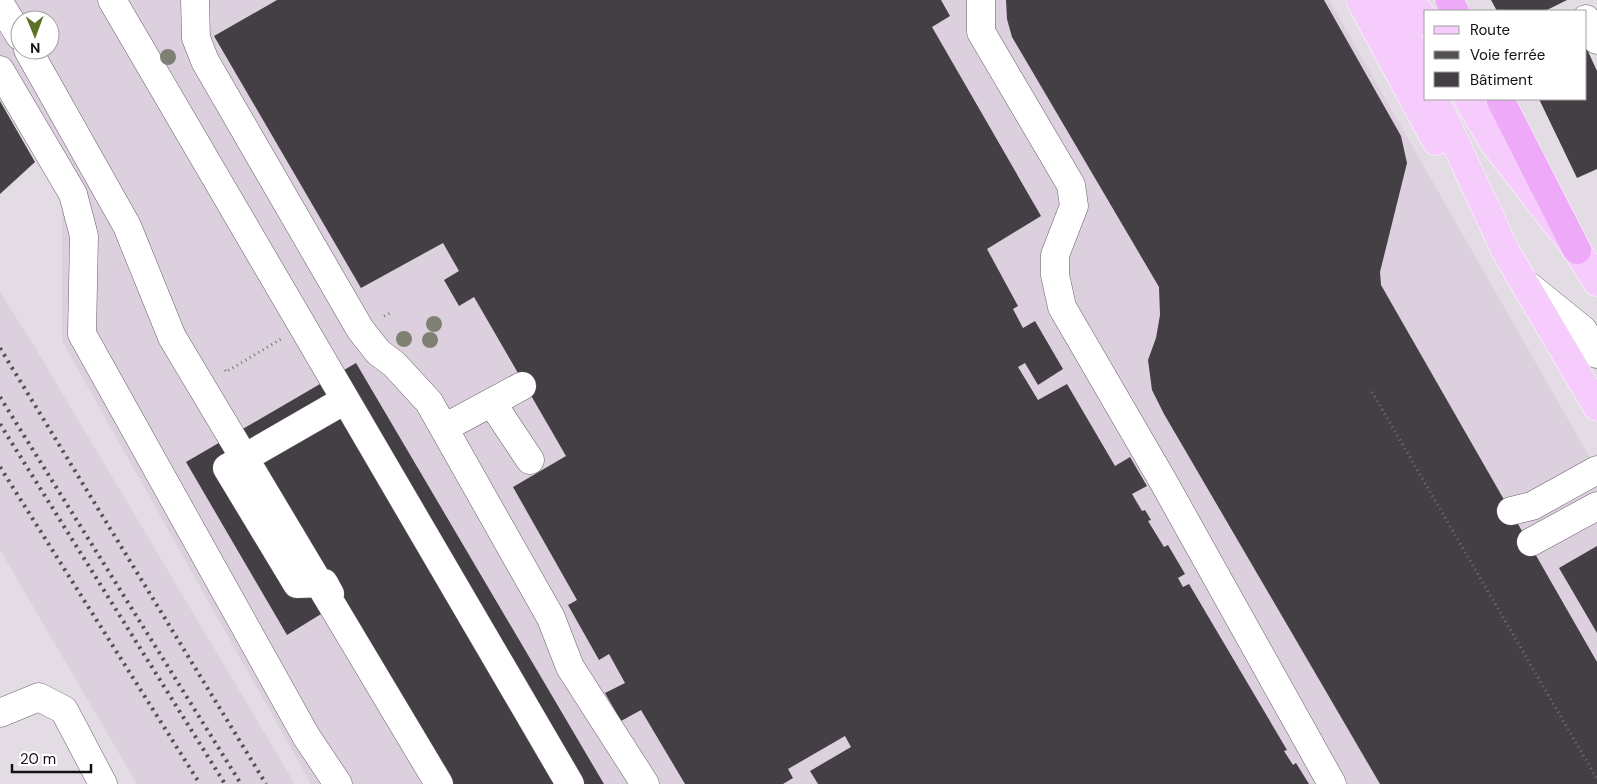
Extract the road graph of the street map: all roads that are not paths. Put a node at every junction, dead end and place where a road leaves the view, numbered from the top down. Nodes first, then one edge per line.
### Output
1 (112, 0) edge
2 (195, 0) edge
3 (981, 0) edge
4 (1360, 0) edge
5 (1390, 0) edge
6 (1411, 0) edge
7 (0, 4) edge
8 (1424, 19) edge
9 (10, 20) edge
10 (1587, 21) edge
11 (1597, 40) edge
12 (34, 60) edge
13 (0, 70) edge
14 (1424, 74) edge
15 (1435, 100) edge
16 (1469, 100) edge
17 (1501, 100) edge
18 (1576, 250) junction
19 (1506, 252) junction
20 (1522, 280) junction
21 (1597, 282) edge
22 (1597, 354) edge
23 (522, 386) dead end
24 (345, 400) junction
25 (492, 402) junction
26 (1597, 407) edge
27 (444, 428) junction
28 (530, 460) dead end
29 (1597, 470) edge
30 (1597, 506) edge
31 (1511, 511) dead end
32 (1531, 542) dead end
33 (0, 713) edge
34 (561, 781) edge
35 (103, 784) edge
36 (338, 784) edge
37 (439, 784) edge
38 (444, 784) edge
39 (644, 784) edge
40 (1332, 784) edge

1 - 24 street
2 - 27 street
3 - 40 street
4 - 19 main road
5 - 14 main road
6 - 8 main road
7 - 9 street
10 - 11 street
12 - 37 street
13 - 36 street
15 - 19 main road
16 - 18 main road
17 - 18 highway
18 - 21 main road
19 - 20 main road
20 - 22 street
20 - 26 main road
23 - 25 street
24 - 34 street
24 - 38 street
25 - 27 street
25 - 28 street
27 - 39 street
29 - 31 street
30 - 32 street
33 - 35 street

